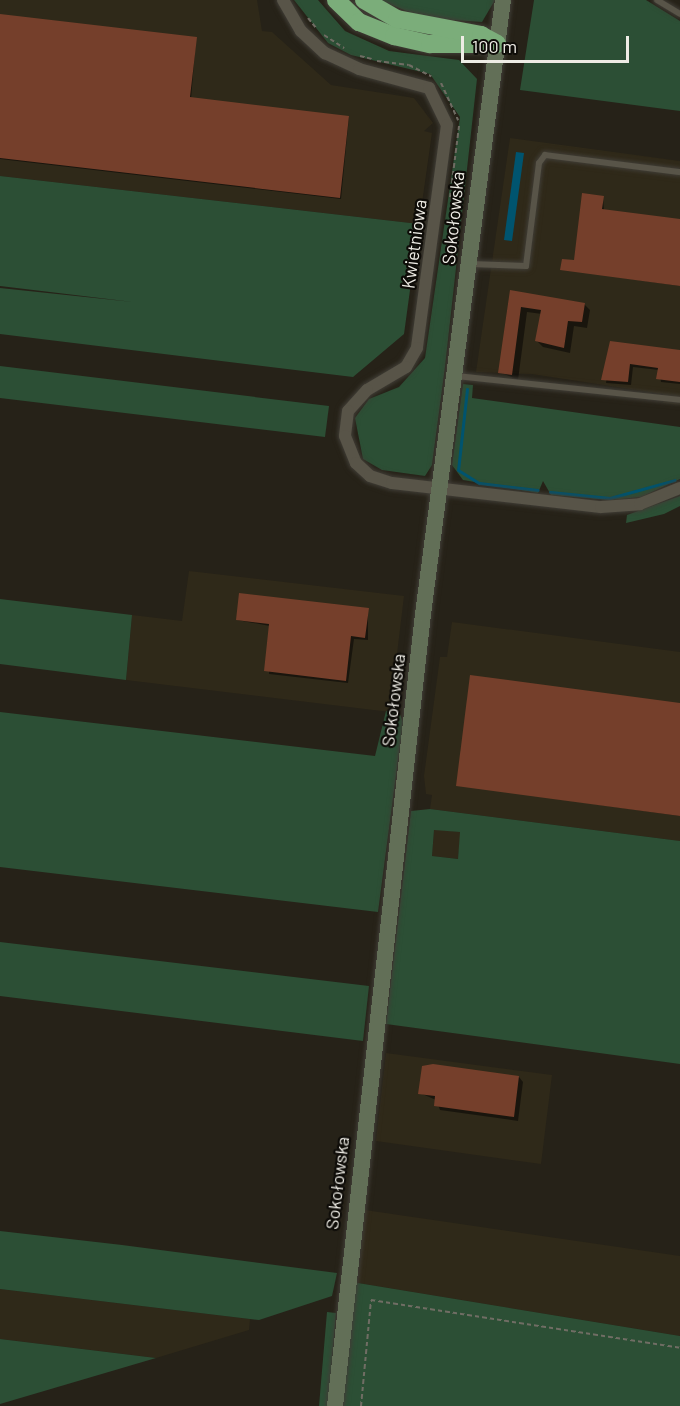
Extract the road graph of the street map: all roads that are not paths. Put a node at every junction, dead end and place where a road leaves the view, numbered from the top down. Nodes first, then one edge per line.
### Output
1 (283, 0) edge
2 (336, 0) edge
3 (364, 0) edge
4 (503, 0) edge
5 (657, 0) edge
6 (680, 14) edge
7 (497, 44) junction
8 (680, 172) edge
9 (468, 263) junction
10 (453, 375) junction
11 (680, 400) edge
12 (438, 487) junction
13 (680, 488) edge
14 (334, 1406) edge

1 - 12 street, Kwietniowa
2 - 7 highway
3 - 7 highway
4 - 7 street, Sokołowska
5 - 6 lane
7 - 9 street, Sokołowska
8 - 9 lane
9 - 10 street, Sokołowska
10 - 11 lane
10 - 12 street, Sokołowska
12 - 13 street, Kwietniowa
12 - 14 street, Sokołowska

